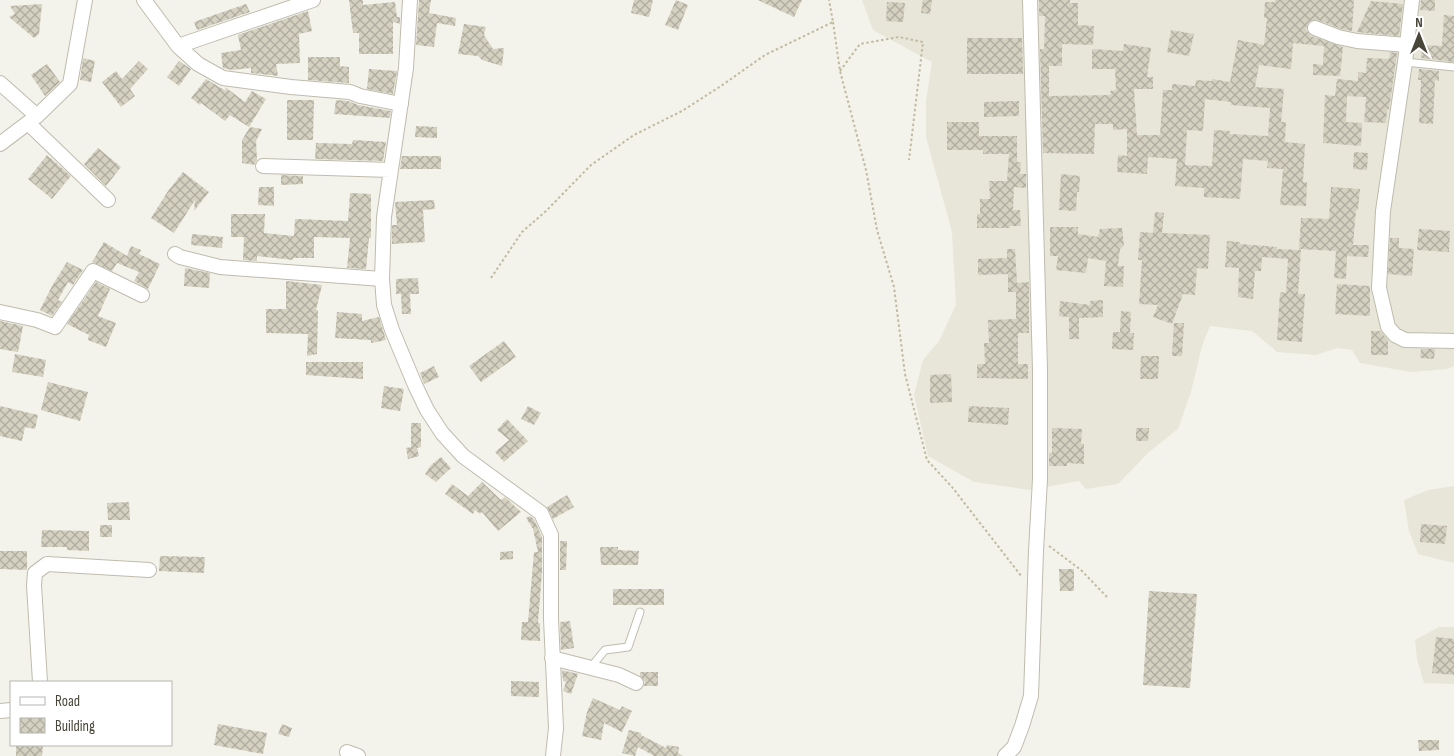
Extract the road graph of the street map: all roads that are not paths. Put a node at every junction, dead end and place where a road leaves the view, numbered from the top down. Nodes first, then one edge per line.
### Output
1 (84, 0) edge
2 (144, 0) edge
3 (313, 0) edge
4 (410, 0) edge
5 (1030, 0) edge
6 (1412, 0) edge
7 (1315, 28) dead end
8 (1407, 45) junction
9 (178, 46) junction
10 (1405, 62) junction
11 (1454, 67) edge
12 (0, 83) edge
13 (401, 104) junction
14 (32, 120) junction
15 (0, 144) edge
16 (263, 166) dead end
17 (390, 170) junction
18 (108, 200) dead end
19 (175, 254) dead end
20 (382, 279) junction
21 (142, 295) dead end
22 (0, 312) edge
23 (1454, 341) edge
24 (149, 570) dead end
25 (640, 612) dead end
26 (552, 658) junction
27 (591, 667) junction
28 (40, 681) edge
29 (636, 684) dead end
30 (553, 756) edge
31 (1005, 756) edge

1 - 14 street
2 - 9 street
3 - 9 street
4 - 13 street
5 - 31 street
6 - 8 street
7 - 8 street
8 - 10 street
9 - 13 street
10 - 11 lane
10 - 23 street
12 - 14 street
13 - 17 street
14 - 15 street
14 - 18 street
16 - 17 street
17 - 20 street
19 - 20 street
20 - 26 street
21 - 22 street
24 - 28 street
25 - 27 lane
26 - 27 street
26 - 30 street
27 - 29 street

